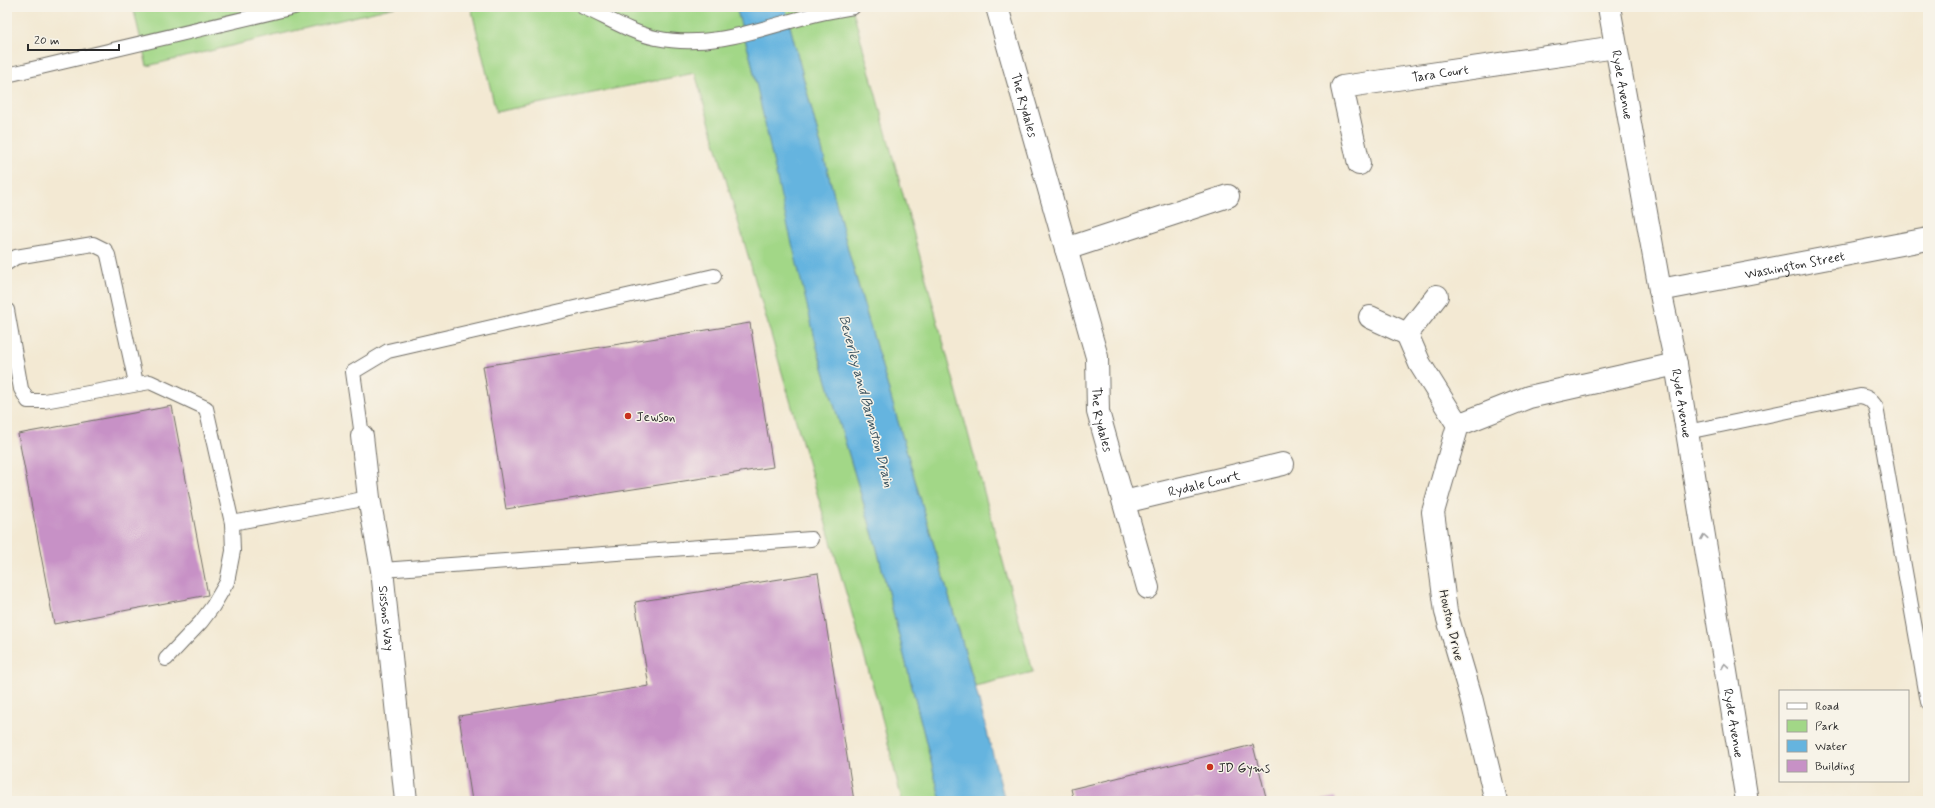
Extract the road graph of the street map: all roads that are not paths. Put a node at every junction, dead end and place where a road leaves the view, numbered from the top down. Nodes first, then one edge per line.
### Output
1 (294, 7) edge
2 (583, 7) edge
3 (853, 7) edge
4 (997, 7) edge
5 (1609, 7) edge
6 (1616, 47) junction
7 (7, 75) edge
8 (1359, 164) dead end
9 (1228, 196) dead end
10 (1928, 239) edge
11 (1066, 249) junction
12 (7, 263) edge
13 (714, 276) dead end
14 (1660, 290) junction
15 (1437, 296) dead end
16 (7, 310) edge
17 (1370, 317) dead end
18 (1407, 334) junction
19 (1676, 364) junction
20 (136, 383) junction
21 (1458, 424) junction
22 (1687, 432) junction
23 (362, 436) joint
24 (1283, 464) dead end
25 (369, 498) junction
26 (1124, 502) junction
27 (232, 523) junction
28 (812, 539) dead end
29 (382, 570) junction
30 (1148, 588) dead end
31 (166, 659) dead end
32 (1928, 702) edge
33 (406, 801) edge
34 (1496, 801) edge
35 (1747, 801) edge

1 - 7 lane
2 - 3 lane
4 - 11 street, The Rydales
5 - 6 street, Ryde Avenue
6 - 8 street, Tara Court
6 - 14 street, Ryde Avenue
9 - 11 street
10 - 14 street, Washington Street
11 - 26 street, The Rydales
12 - 20 lane
13 - 23 lane
14 - 19 street, Ryde Avenue
15 - 18 street
16 - 20 lane
17 - 18 street
18 - 21 street
19 - 21 street
19 - 22 street, Ryde Avenue
20 - 27 lane
21 - 34 street, Houston Drive
22 - 32 lane
35 -> 22 street, Ryde Avenue
23 - 25 street, Sissons Way
24 - 26 street, Rydale Court
25 - 27 lane
25 - 29 street, Sissons Way
26 - 30 street, The Rydales
27 - 31 lane
28 - 29 lane
29 - 33 street, Sissons Way

